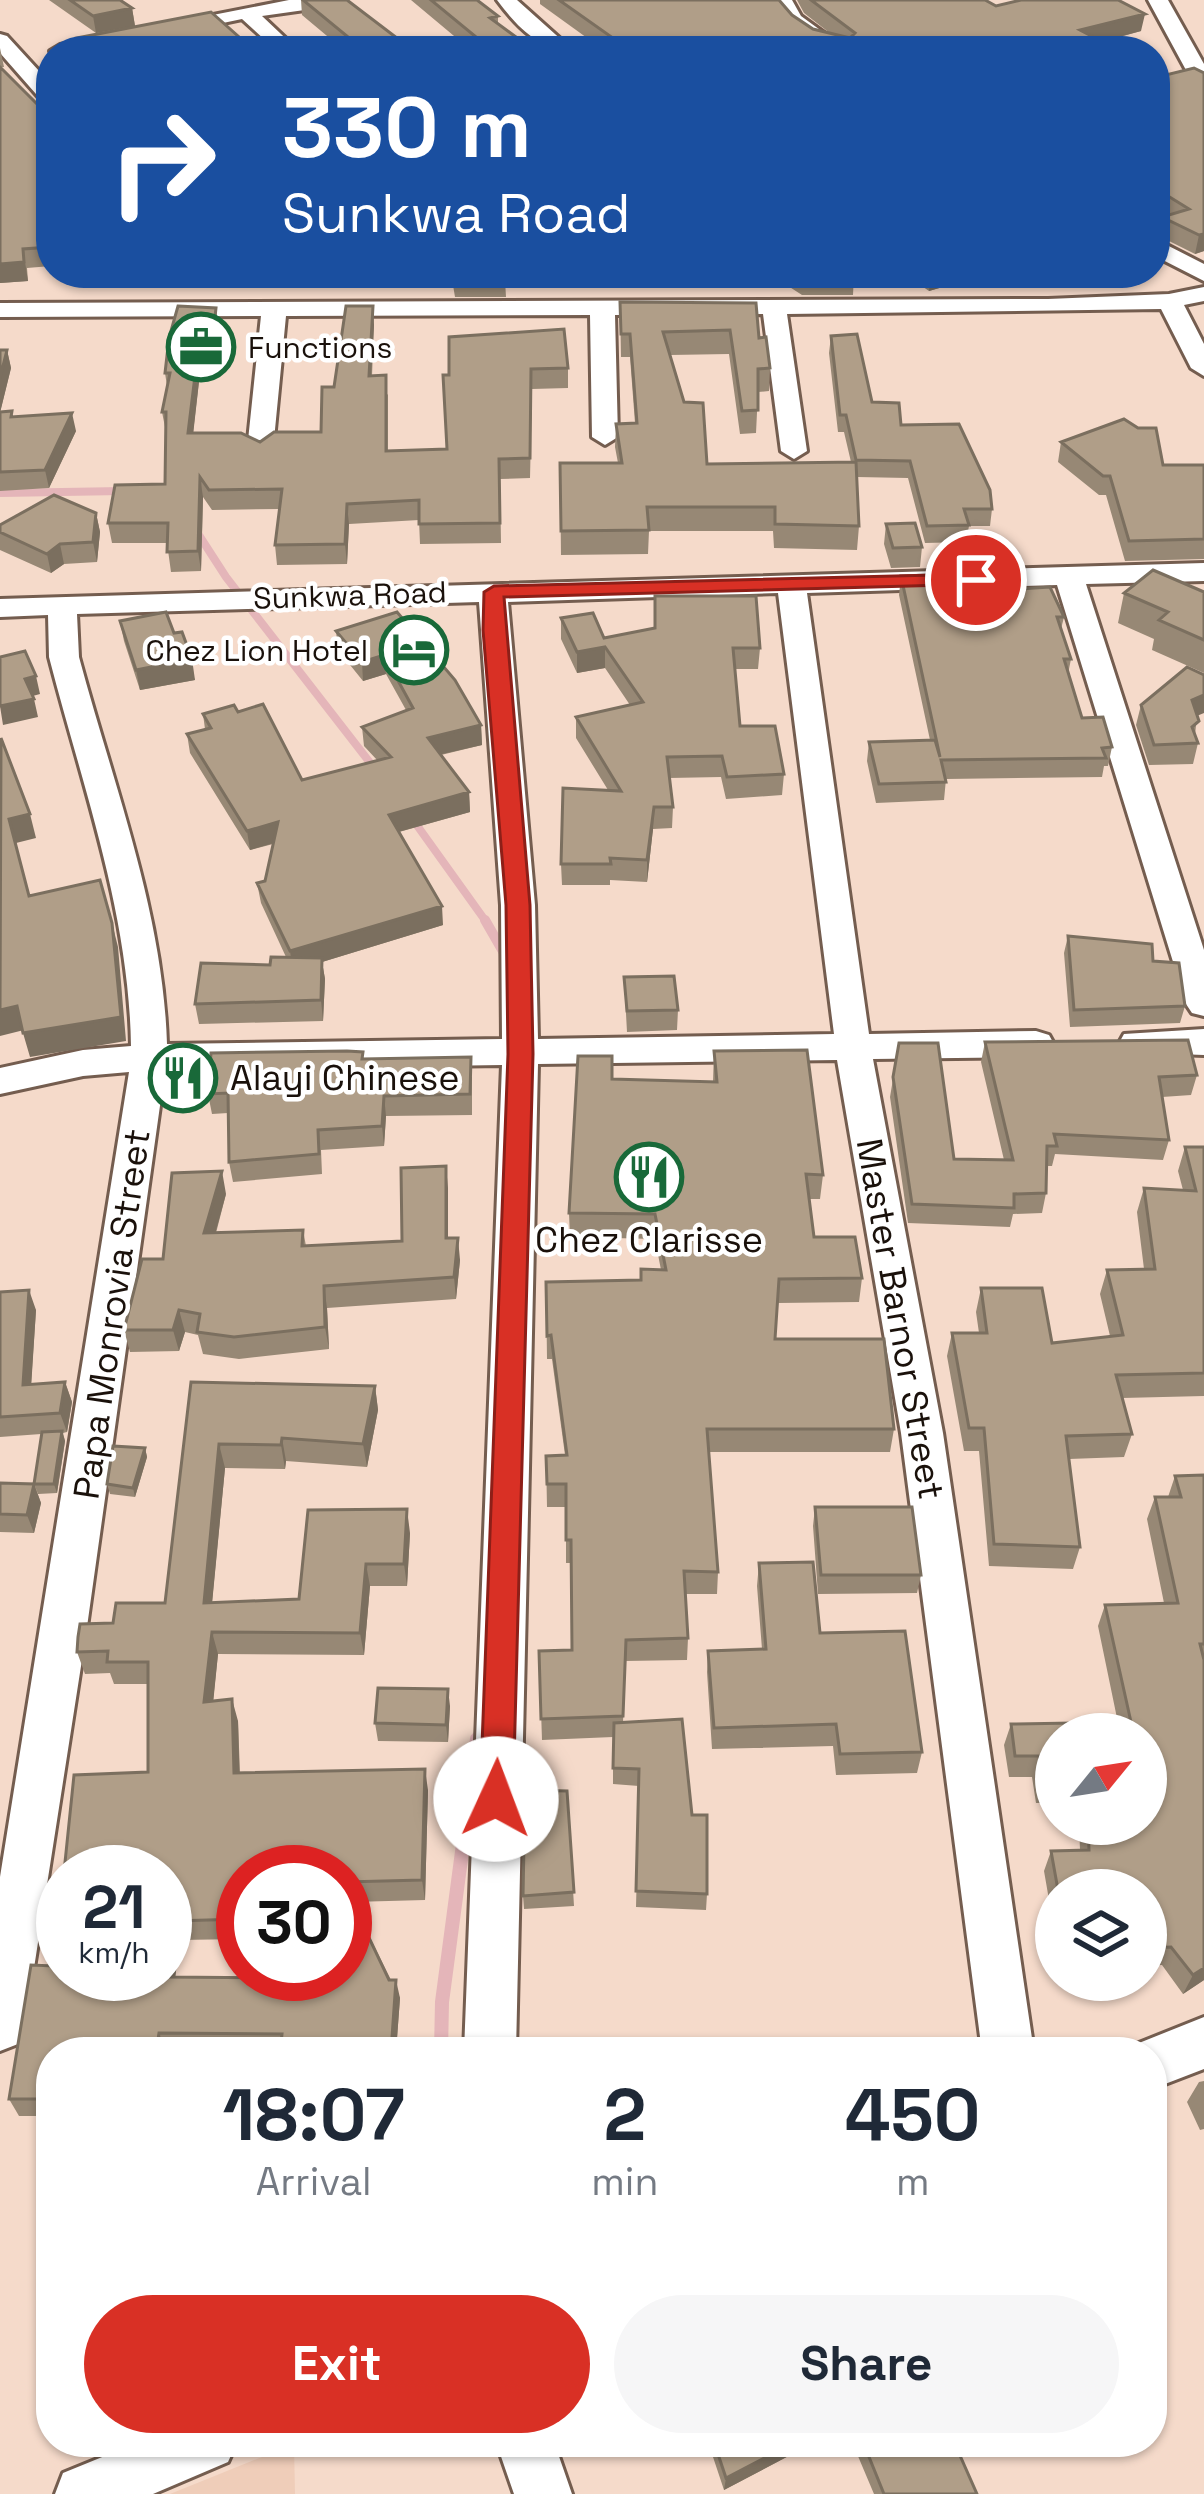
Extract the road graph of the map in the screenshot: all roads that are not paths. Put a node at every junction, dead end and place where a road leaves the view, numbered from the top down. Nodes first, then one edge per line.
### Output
1 (334, 0) edge
2 (507, 0) edge
3 (782, 0) edge
4 (1158, 0) edge
5 (247, 12) junction
6 (1172, 32) junction
7 (1204, 33) edge
8 (132, 36) edge
9 (273, 36) edge
10 (544, 36) edge
11 (816, 36) edge
12 (0, 40) edge
13 (36, 56) edge
14 (17, 60) junction
15 (36, 81) edge
16 (1204, 82) edge
17 (1170, 254) edge
18 (1204, 274) edge
19 (121, 288) edge
20 (883, 288) edge
21 (1204, 294) edge
22 (1169, 302) junction
23 (906, 305) junction
24 (774, 307) junction
25 (602, 308) junction
26 (110, 309) junction
27 (274, 309) junction
28 (0, 310) edge
29 (1204, 368) edge
30 (605, 437) dead end
31 (260, 450) edge
32 (794, 451) dead end
33 (1204, 572) edge
34 (1069, 577) junction
35 (791, 587) junction
36 (494, 592) junction
37 (62, 607) junction
38 (0, 608) edge
39 (1204, 1004) edge
40 (1204, 1042) edge
41 (1064, 1043) edge
42 (1110, 1043) edge
43 (853, 1046) junction
44 (518, 1054) junction
45 (149, 1057) junction
46 (0, 1081) edge
47 (0, 2026) edge
48 (490, 2037) edge
49 (1006, 2037) edge
50 (1204, 2043) edge
51 (1167, 2057) edge
52 (172, 2457) edge
53 (531, 2457) edge
54 (84, 2494) edge
55 (543, 2494) edge

1 - 5 street
2 - 10 street
3 - 11 street
4 - 6 street
5 - 8 street
5 - 9 street
6 - 7 street
6 - 16 street
12 - 14 street
13 - 14 street
14 - 15 street
17 - 18 street
19 - 26 street
20 - 23 street
21 - 22 street
22 - 23 street
22 - 29 street
23 - 24 street
24 - 25 street
24 - 32 street
25 - 27 street
25 - 30 street
26 - 27 street
26 - 28 street
27 - 31 street
33 - 34 street, Sunkwa Road
34 - 35 street, Sunkwa Road
34 - 39 street
35 - 36 street, Sunkwa Road
35 - 43 street, Master Barnor Street
36 - 37 street, Sunkwa Road
36 - 44 street
37 - 38 street, Sunkwa Road
37 - 45 street, Papa Monrovia Street
40 - 42 street
41 - 43 street
43 - 44 street
43 - 49 street, Master Barnor Street
44 - 45 street
44 - 48 street
45 - 46 street
45 - 47 street, Papa Monrovia Street
50 - 51 street
52 - 54 street
53 - 55 street

